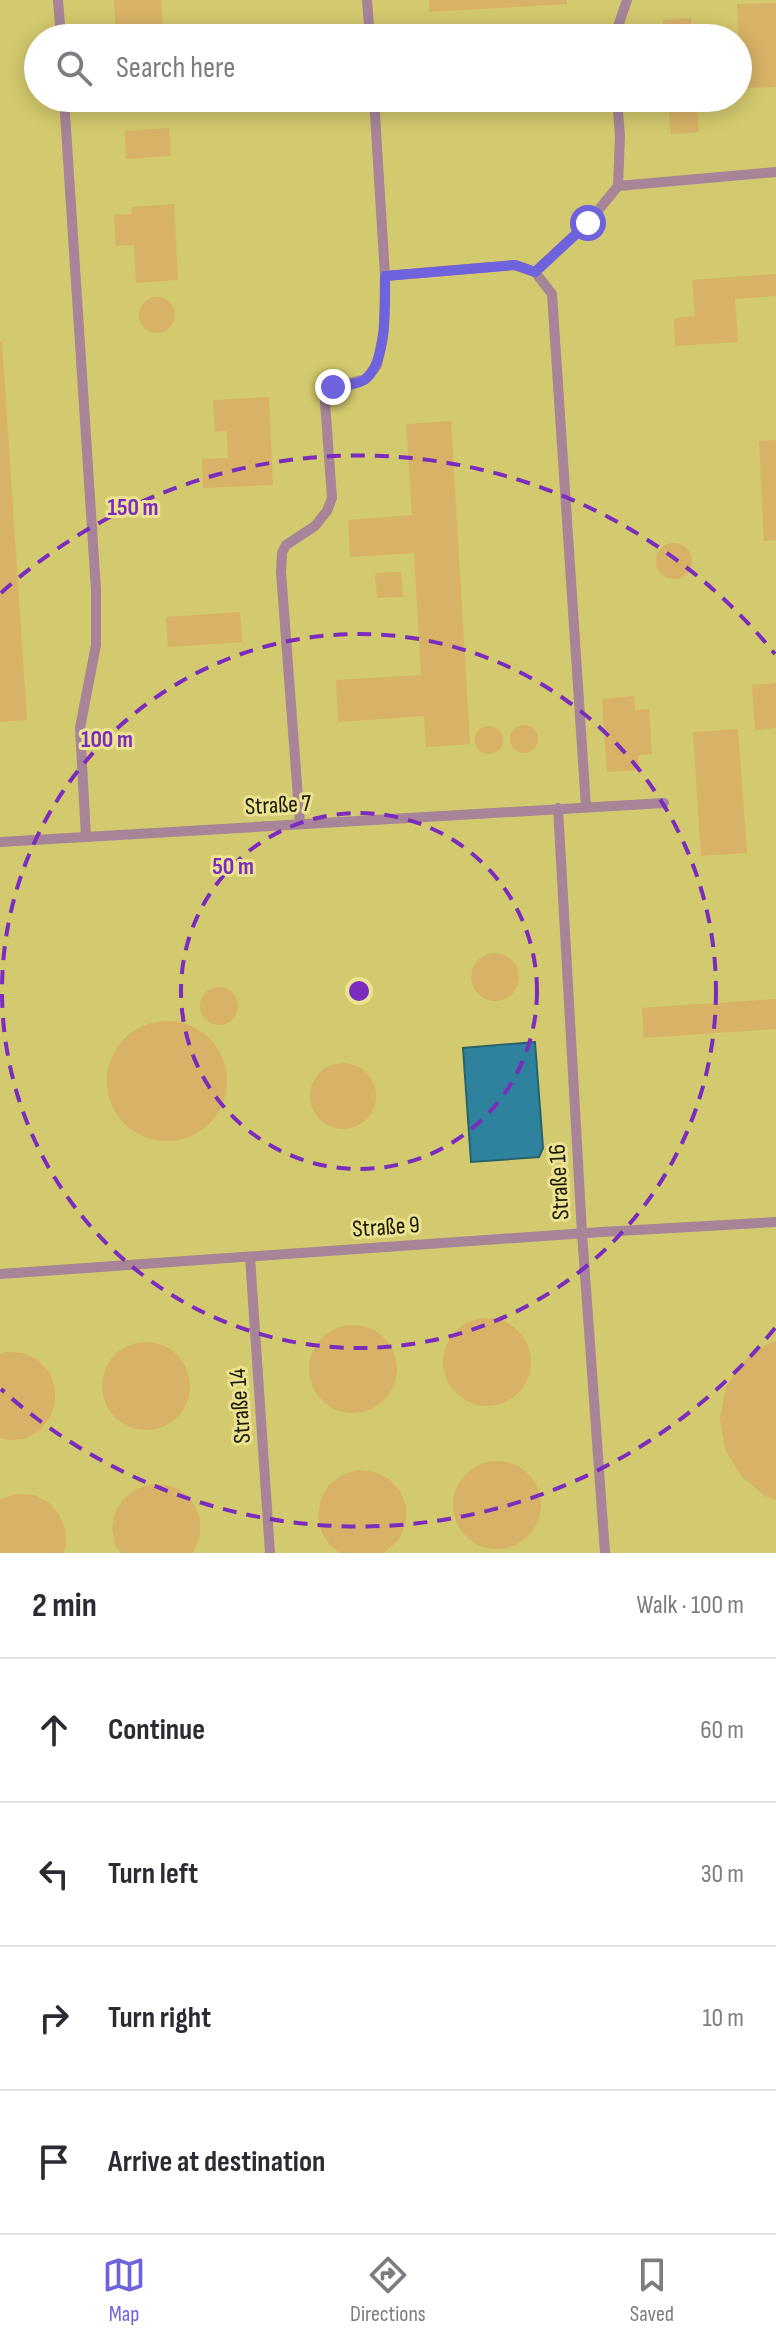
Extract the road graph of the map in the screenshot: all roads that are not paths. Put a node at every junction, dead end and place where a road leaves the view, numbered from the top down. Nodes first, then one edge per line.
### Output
1 (58, 0) edge
2 (367, 0) edge
3 (627, 0) edge
4 (60, 24) edge
5 (369, 24) edge
6 (619, 24) edge
7 (65, 112) edge
8 (375, 112) edge
9 (618, 112) edge
10 (776, 172) edge
11 (618, 186) junction
12 (535, 272) junction
13 (385, 276) junction
14 (664, 803) dead end
15 (586, 807) junction
16 (558, 808) junction
17 (300, 824) junction
18 (86, 837) junction
19 (0, 842) edge
20 (776, 1222) edge
21 (582, 1233) junction
22 (250, 1257) junction
23 (1, 1274) edge
24 (270, 1553) edge
25 (605, 1553) edge

1 - 4 lane
2 - 5 lane
3 - 6 lane
7 - 18 lane
8 - 13 lane
9 - 11 lane
10 - 11 lane
11 - 12 lane
12 - 13 lane
12 - 15 lane
13 - 17 lane
14 - 15 lane, Straße 7
15 - 16 lane, Straße 7
16 - 17 lane, Straße 7
16 - 21 lane, Straße 16
17 - 18 lane, Straße 7
18 - 19 lane, Straße 7
20 - 21 lane, Straße 9
21 - 22 lane, Straße 9
21 - 25 lane, Straße 16
22 - 23 lane, Straße 9
22 - 24 lane, Straße 14

